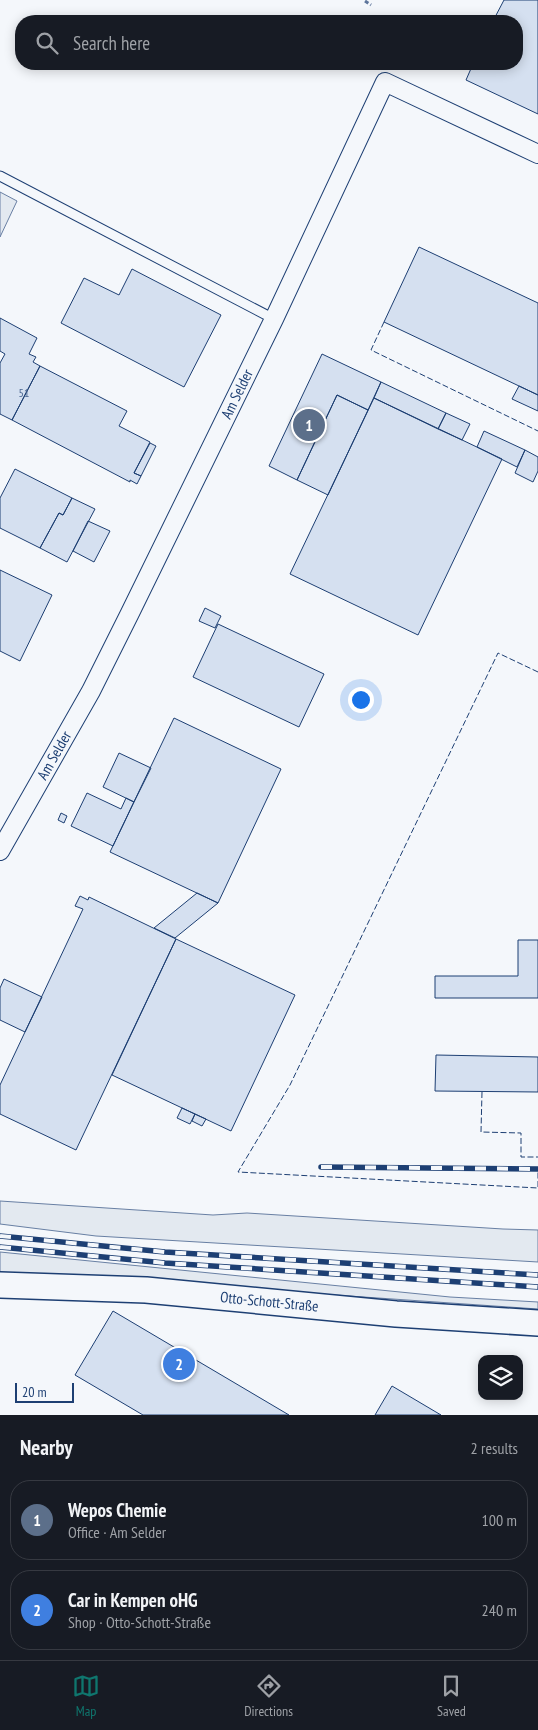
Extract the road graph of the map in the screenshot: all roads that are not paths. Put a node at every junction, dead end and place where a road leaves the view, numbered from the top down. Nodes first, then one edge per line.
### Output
1 (538, 154) edge
2 (0, 176) edge
3 (274, 319) junction
4 (0, 851) edge
5 (0, 1285) edge
6 (538, 1323) edge

1 - 3 street, Am Selder
2 - 3 lane
3 - 4 street, Am Selder
5 - 6 street, Otto-Schott-Straße

